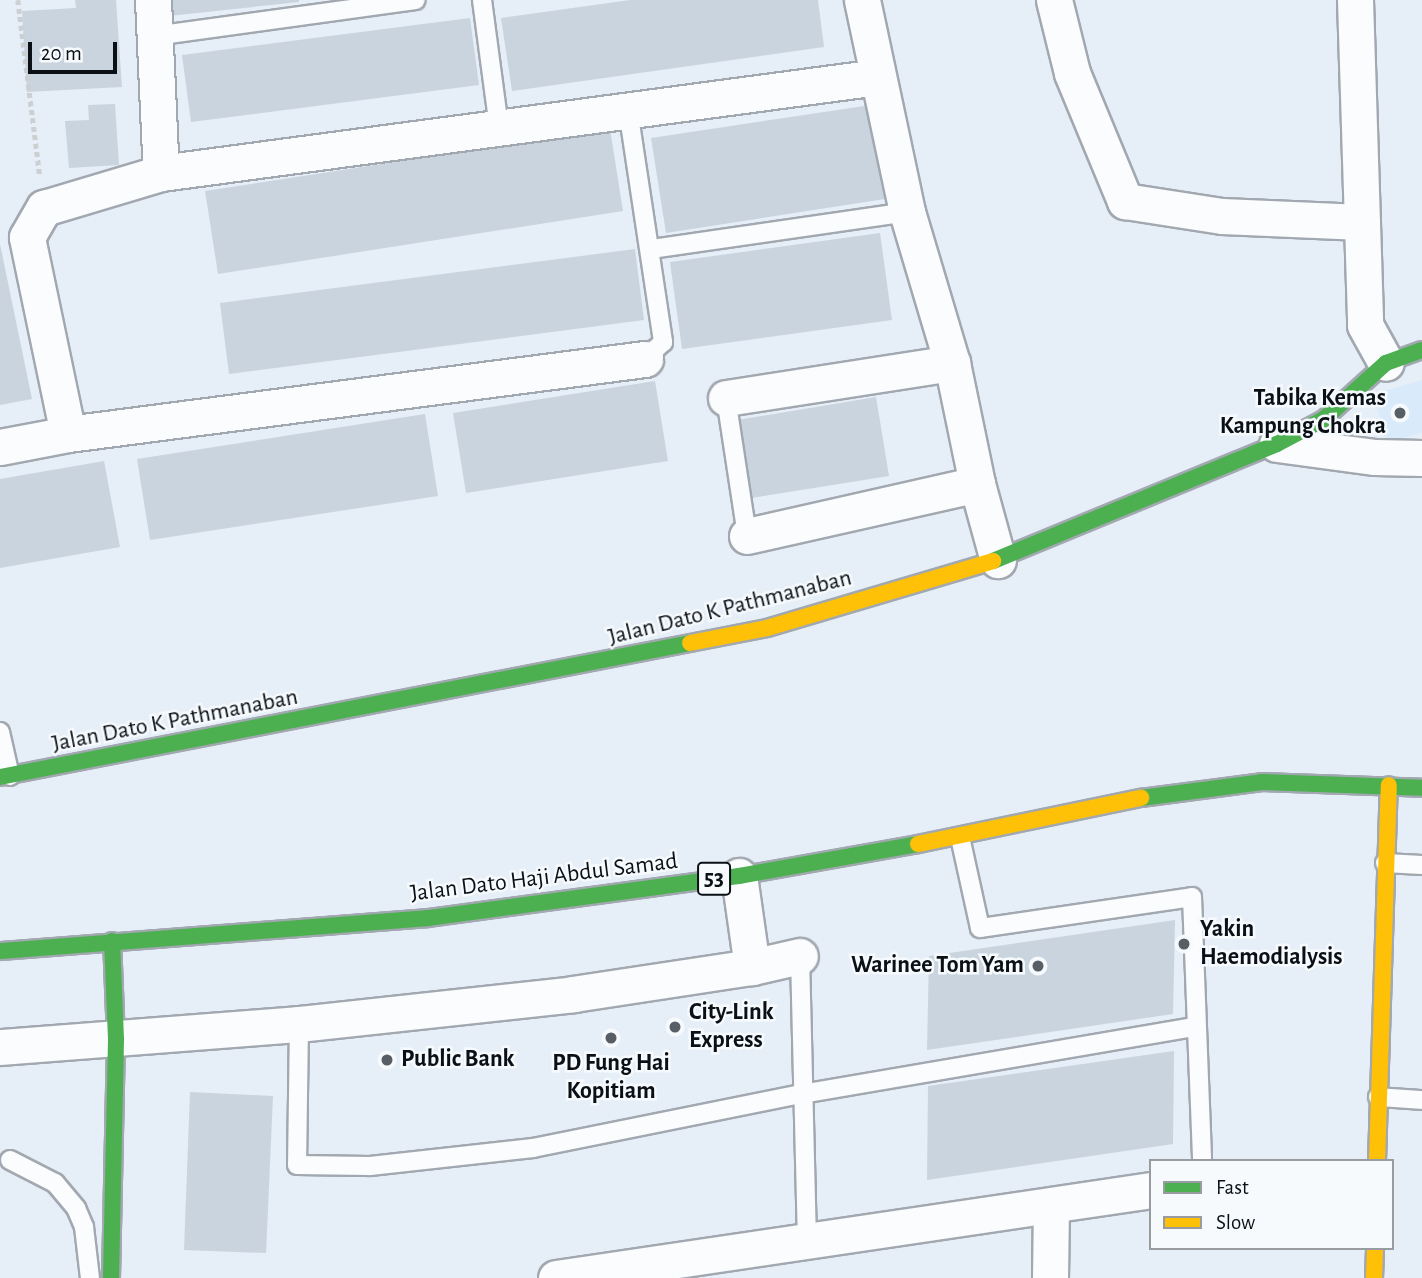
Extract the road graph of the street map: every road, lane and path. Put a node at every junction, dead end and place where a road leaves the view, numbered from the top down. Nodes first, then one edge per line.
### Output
1 (18, 0) edge
2 (153, 0) edge
3 (416, 0) edge
4 (482, 0) edge
5 (862, 0) edge
6 (1054, 0) edge
7 (1354, 0) edge
8 (154, 36) junction
9 (878, 77) junction
10 (628, 110) junction
11 (499, 127) junction
12 (161, 173) junction
13 (44, 208) junction
14 (907, 212) junction
15 (1362, 222) junction
16 (651, 249) junction
17 (1422, 350) edge
18 (645, 359) joint
19 (952, 363) junction
20 (1386, 363) junction
21 (726, 398) joint
22 (68, 434) junction
23 (1277, 444) junction
24 (0, 447) edge
25 (1422, 458) edge
26 (976, 484) junction
27 (747, 536) joint
28 (998, 560) junction
29 (0, 732) edge
30 (5, 777) edge
31 (1389, 785) junction
32 (1422, 788) edge
33 (960, 837) junction
34 (1385, 863) junction
35 (1422, 865) edge
36 (739, 876) junction
37 (112, 941) junction
38 (0, 951) edge
39 (800, 956) joint
40 (752, 967) junction
41 (299, 1024) junction
42 (1194, 1027) junction
43 (116, 1039) junction
44 (0, 1047) edge
45 (802, 1094) junction
46 (1378, 1097) junction
47 (1422, 1100) edge
48 (1202, 1159) edge
49 (1377, 1159) edge
50 (10, 1160) dead end
51 (1149, 1190) edge
52 (1051, 1206) junction
53 (807, 1242) junction
54 (1375, 1250) edge
55 (571, 1277) edge
56 (89, 1278) edge
57 (111, 1278) edge
58 (1051, 1278) edge
59 (1374, 1278) edge

1 - 13 path
2 - 8 street
3 - 8 lane
4 - 11 lane
5 - 9 street
6 - 15 street
7 - 15 street
8 - 12 street
9 - 10 street
9 - 14 street
10 - 11 street
10 - 16 lane
11 - 12 street
12 - 13 street
13 - 22 street
14 - 16 lane
14 - 19 street
15 - 20 street
16 - 18 lane
17 - 20 street, Jalan Dato K Pathmanaban
18 - 22 street
19 - 21 street
19 - 26 street
20 - 23 street, Jalan Dato K Pathmanaban
21 - 27 lane
22 - 24 street
23 - 25 street
23 - 28 street, Jalan Dato K Pathmanaban
26 - 27 street
26 - 28 street
28 - 30 street, Jalan Dato K Pathmanaban
29 - 30 lane
31 - 32 street, Jalan Dato Haji Abdul Samad / 53
31 - 33 street, Jalan Dato Haji Abdul Samad / 53
31 - 34 street
33 - 36 street, Jalan Dato Haji Abdul Samad / 53
33 - 42 lane
34 - 35 lane
34 - 46 street
36 - 37 street, Jalan Dato Haji Abdul Samad / 53
36 - 40 street
37 - 38 street, Jalan Dato Haji Abdul Samad / 53
37 - 43 street
39 - 40 street
39 - 45 lane
40 - 41 street
41 - 43 street
41 - 45 lane
42 - 45 lane
42 - 48 lane
43 - 44 street
43 - 57 street
45 - 53 lane
46 - 47 lane
46 - 49 street
50 - 56 lane
51 - 52 street
52 - 53 street
52 - 58 street
53 - 55 street
54 - 59 street

